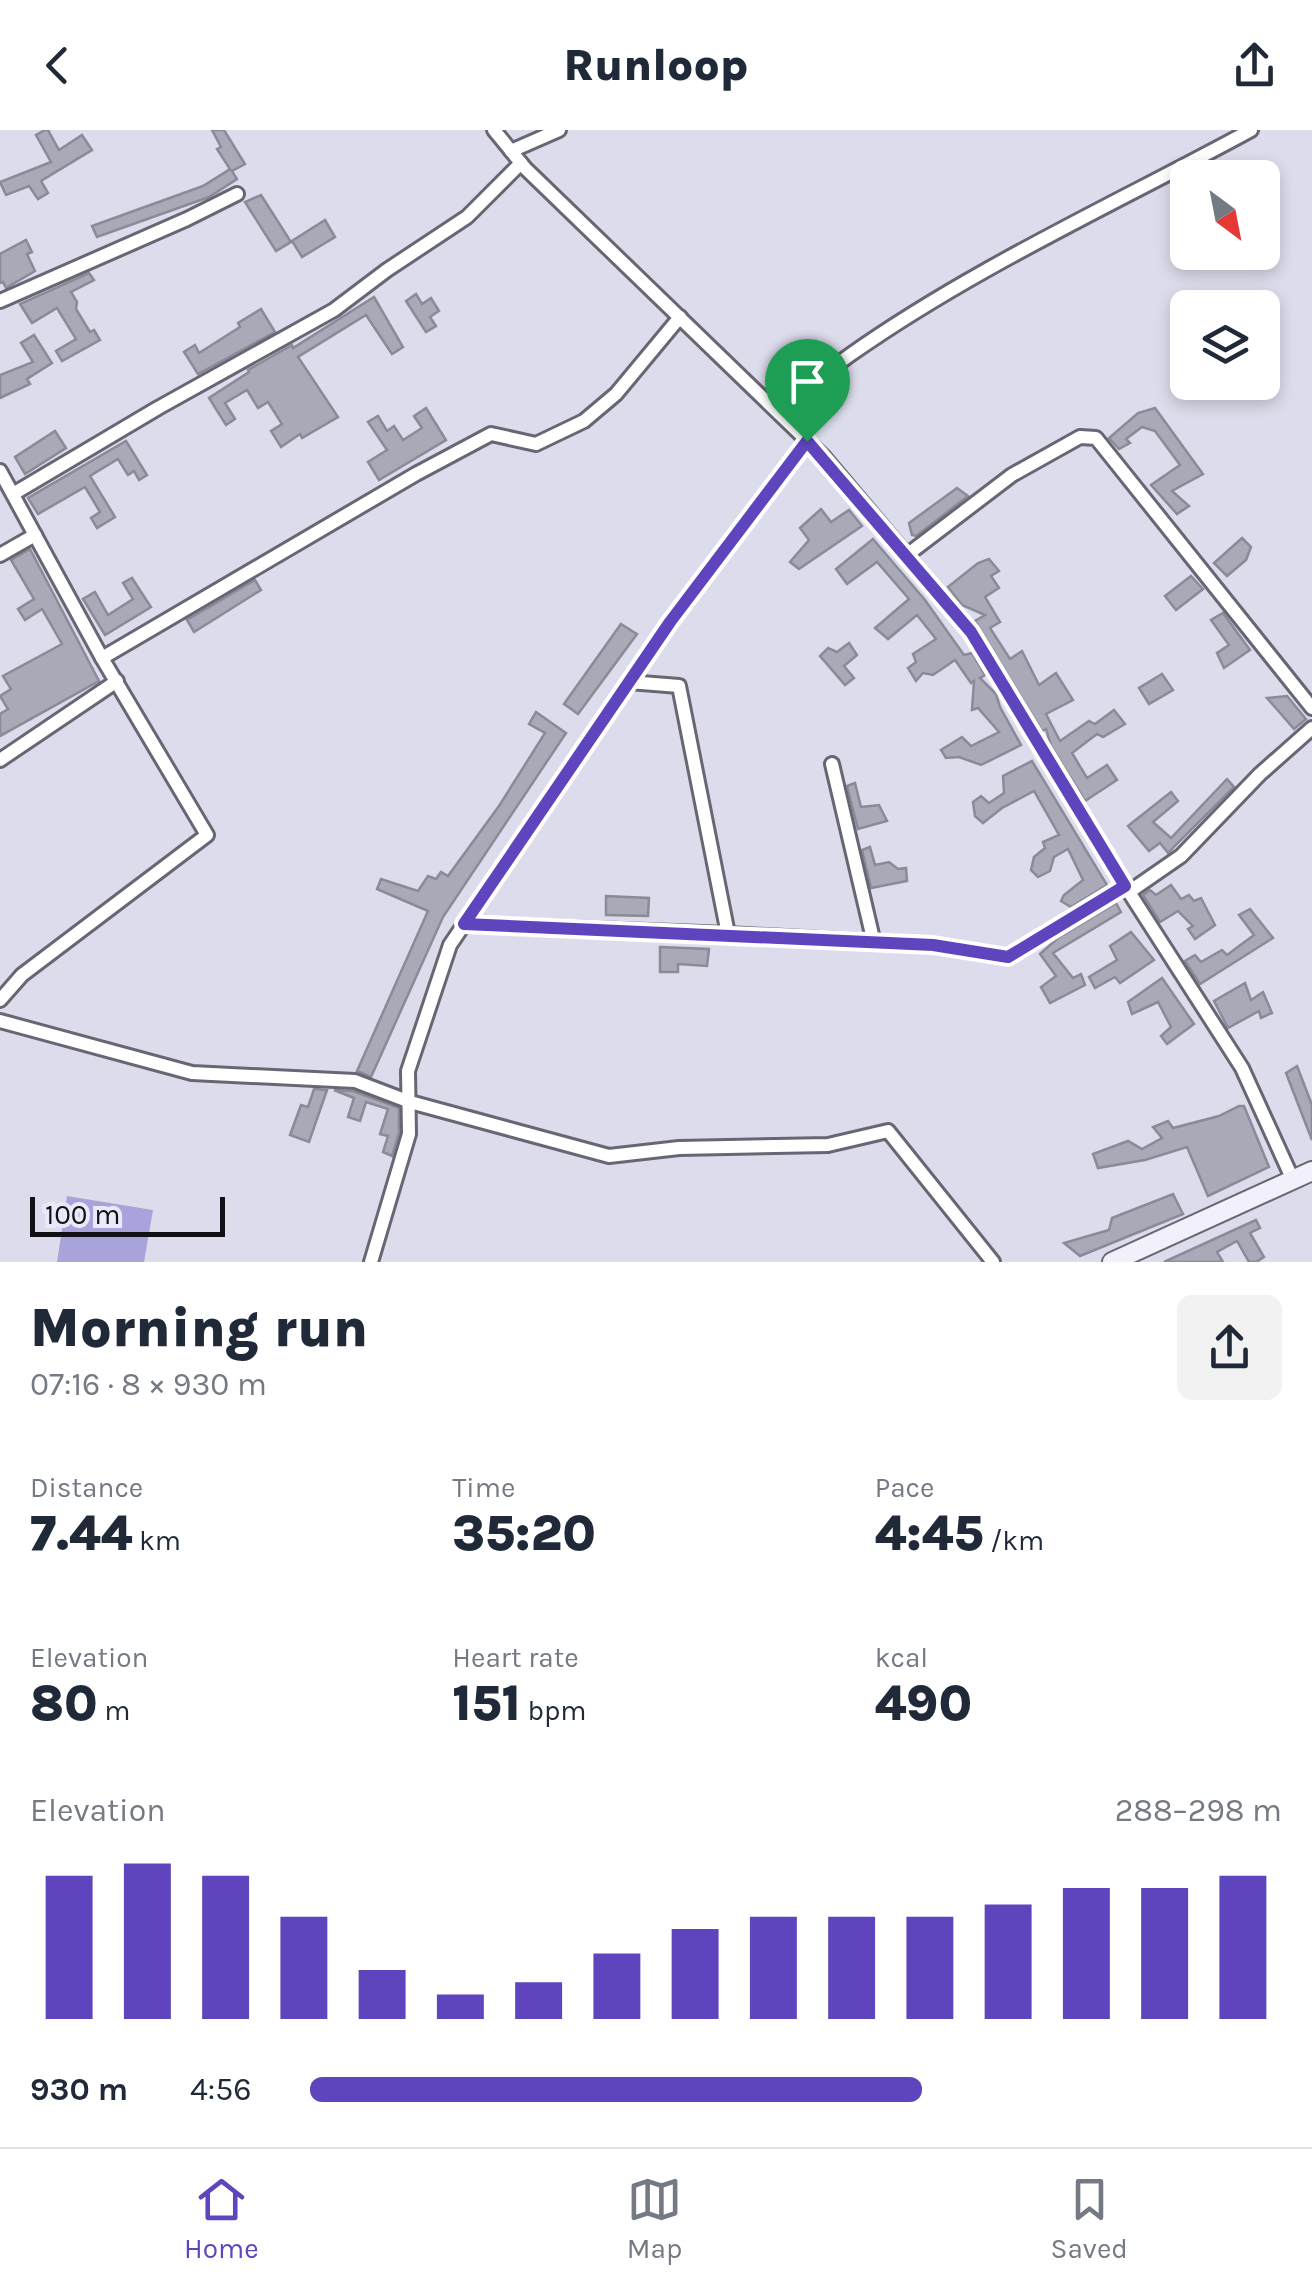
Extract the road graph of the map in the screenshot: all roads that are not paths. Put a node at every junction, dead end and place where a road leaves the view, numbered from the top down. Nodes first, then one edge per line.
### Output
1 (494, 130) edge
2 (558, 130) edge
3 (1251, 130) edge
4 (511, 151) junction
5 (521, 163) junction
6 (237, 194) dead end
7 (0, 300) edge
8 (680, 317) junction
9 (778, 412) junction
10 (807, 441) junction
11 (0, 471) edge
12 (12, 494) junction
13 (35, 535) junction
14 (0, 555) edge
15 (907, 555) junction
16 (102, 658) junction
17 (117, 681) junction
18 (630, 682) junction
19 (1312, 708) edge
20 (1312, 728) edge
21 (0, 760) edge
22 (832, 764) dead end
23 (1127, 889) junction
24 (464, 924) junction
25 (728, 934) junction
26 (874, 943) junction
27 (0, 1000) edge
28 (0, 1021) edge
29 (410, 1102) junction
30 (1312, 1171) edge
31 (1292, 1180) junction
32 (371, 1262) edge
33 (993, 1262) edge
34 (1112, 1262) edge

1 - 4 street
2 - 4 street
3 - 9 street
4 - 5 street
5 - 8 street
5 - 12 street
6 - 7 street
8 - 9 street
8 - 16 street
9 - 10 street
10 - 15 street
10 - 18 street
11 - 12 street
12 - 13 street
13 - 14 street
13 - 16 street
15 - 19 street
15 - 23 street
16 - 17 street
17 - 21 street
17 - 27 street
18 - 24 street
18 - 25 street
20 - 23 street
22 - 26 street
23 - 26 street
23 - 31 street
24 - 25 street
24 - 29 street
25 - 26 street
28 - 29 street
29 - 32 street
29 - 33 street
30 - 31 street
31 - 34 street

